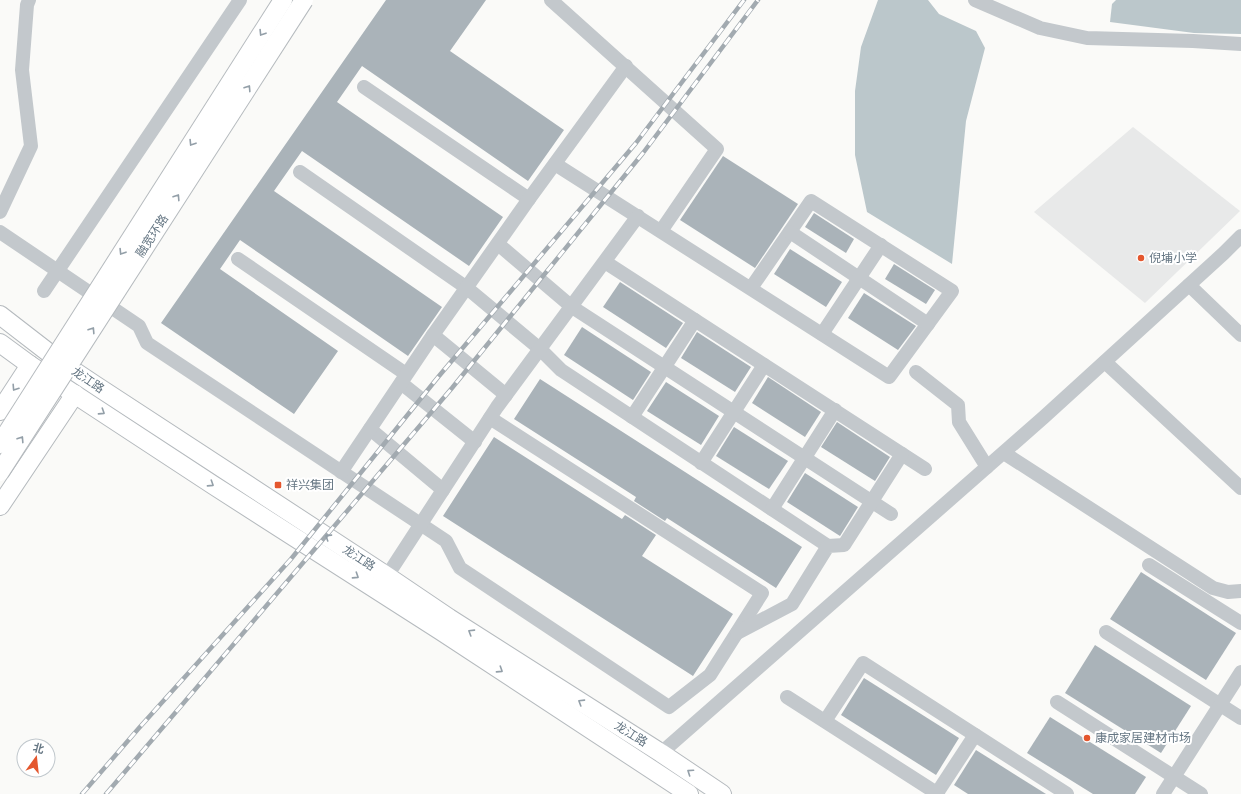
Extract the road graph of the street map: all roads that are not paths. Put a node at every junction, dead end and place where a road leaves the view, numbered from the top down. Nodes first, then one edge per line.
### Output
1 (29, 0) edge
2 (240, 0) edge
3 (282, 0) edge
4 (304, 0) edge
5 (551, 0) edge
6 (975, 0) edge
7 (1241, 44) edge
8 (626, 66) junction
9 (364, 87) dead end
10 (555, 164) junction
11 (300, 172) dead end
12 (529, 199) junction
13 (0, 212) edge
14 (638, 216) junction
15 (661, 231) junction
16 (0, 232) edge
17 (790, 232) junction
18 (1241, 236) edge
19 (498, 244) junction
20 (881, 245) junction
21 (238, 259) dead end
22 (605, 262) junction
23 (57, 271) junction
24 (859, 278) junction
25 (1189, 285) junction
26 (466, 288) junction
27 (751, 288) junction
28 (44, 291) dead end
29 (572, 306) junction
30 (0, 315) edge
31 (695, 320) junction
32 (928, 324) junction
33 (822, 334) junction
34 (433, 335) junction
35 (1241, 335) edge
36 (0, 343) edge
37 (540, 349) junction
38 (1105, 362) junction
39 (30, 365) junction
40 (764, 365) junction
41 (665, 367) junction
42 (916, 372) dead end
43 (404, 378) junction
44 (75, 394) junction
45 (506, 395) junction
46 (835, 410) junction
47 (0, 411) edge
48 (734, 412) junction
49 (632, 417) junction
50 (490, 418) junction
51 (370, 429) junction
52 (475, 442) junction
53 (0, 444) edge
54 (1004, 453) junction
55 (902, 454) junction
56 (804, 458) junction
57 (701, 463) junction
58 (987, 467) junction
59 (925, 469) dead end
60 (0, 472) edge
61 (341, 472) junction
62 (1241, 488) edge
63 (444, 490) junction
64 (872, 502) junction
65 (0, 506) edge
66 (772, 509) junction
67 (891, 514) dead end
68 (421, 524) junction
69 (828, 546) junction
70 (1149, 565) dead end
71 (388, 576) junction
72 (1241, 591) edge
73 (1241, 624) edge
74 (1106, 632) dead end
75 (736, 633) junction
76 (1241, 672) edge
77 (787, 697) dead end
78 (1057, 702) dead end
79 (1220, 704) junction
80 (1241, 718) edge
81 (825, 721) junction
82 (975, 735) junction
83 (661, 753) junction
84 (1174, 777) junction
85 (689, 794) edge
86 (722, 794) edge
87 (938, 794) edge
88 (1067, 794) edge
89 (1163, 794) edge
90 (1201, 794) edge

1 - 13 street
2 - 23 street
3 -> 53 main road, 融宽环路, bridge
60 -> 4 main road, 融宽环路, bridge
5 - 8 street
6 - 7 street
8 - 10 street
8 - 15 street
9 - 12 street
10 - 12 street
10 - 14 street
11 - 26 street
12 - 19 street
14 - 15 street
14 - 22 street
15 - 27 street
16 - 23 street
17 - 20 street
17 - 24 street
17 - 27 street
18 - 25 street
19 - 26 street
19 - 29 street
20 - 24 street
20 - 32 street
21 - 43 street
22 - 29 street
22 - 31 street
23 - 28 street
23 - 61 street
24 - 32 street
24 - 33 street
25 - 35 street
25 - 38 street
26 - 34 street
26 - 37 street
27 - 33 street
29 - 37 street
29 - 41 street
71 -> 30 main road, 龙江路
31 - 40 street
31 - 41 street
32 - 33 street
34 - 43 street
34 - 45 street
36 - 39 main road, 龙江路
37 - 45 street
37 - 49 street
38 - 54 street
38 - 62 street
39 - 44 main road, 龙江路
39 -> 47 main road
40 - 46 street
40 - 48 street
41 - 48 street
41 - 49 street
42 - 58 street
43 - 51 street
43 - 52 street
44 - 65 main road
44 -> 85 main road, 龙江路
45 - 50 street
46 - 55 street
46 - 56 street
48 - 56 street
48 - 57 street
49 - 57 street
50 - 52 street
50 - 75 street
51 - 61 street
51 - 63 street
52 - 63 street
54 - 58 street
54 - 72 street
55 - 59 street
55 - 64 street
56 - 64 street
56 - 66 street
57 - 66 street
58 - 83 street
61 - 68 street
63 - 68 street
64 - 67 street
64 - 69 street
66 - 69 street
68 - 71 street
68 - 75 street
69 - 75 street
70 - 73 street
83 -> 71 main road, 龙江路
74 - 79 street
76 - 79 street
77 - 81 street
78 - 84 street
79 - 80 street
79 - 84 street
81 - 82 street
81 - 87 street
82 - 87 street
82 - 88 street
86 -> 83 main road, 龙江路
84 - 89 street
84 - 90 street

